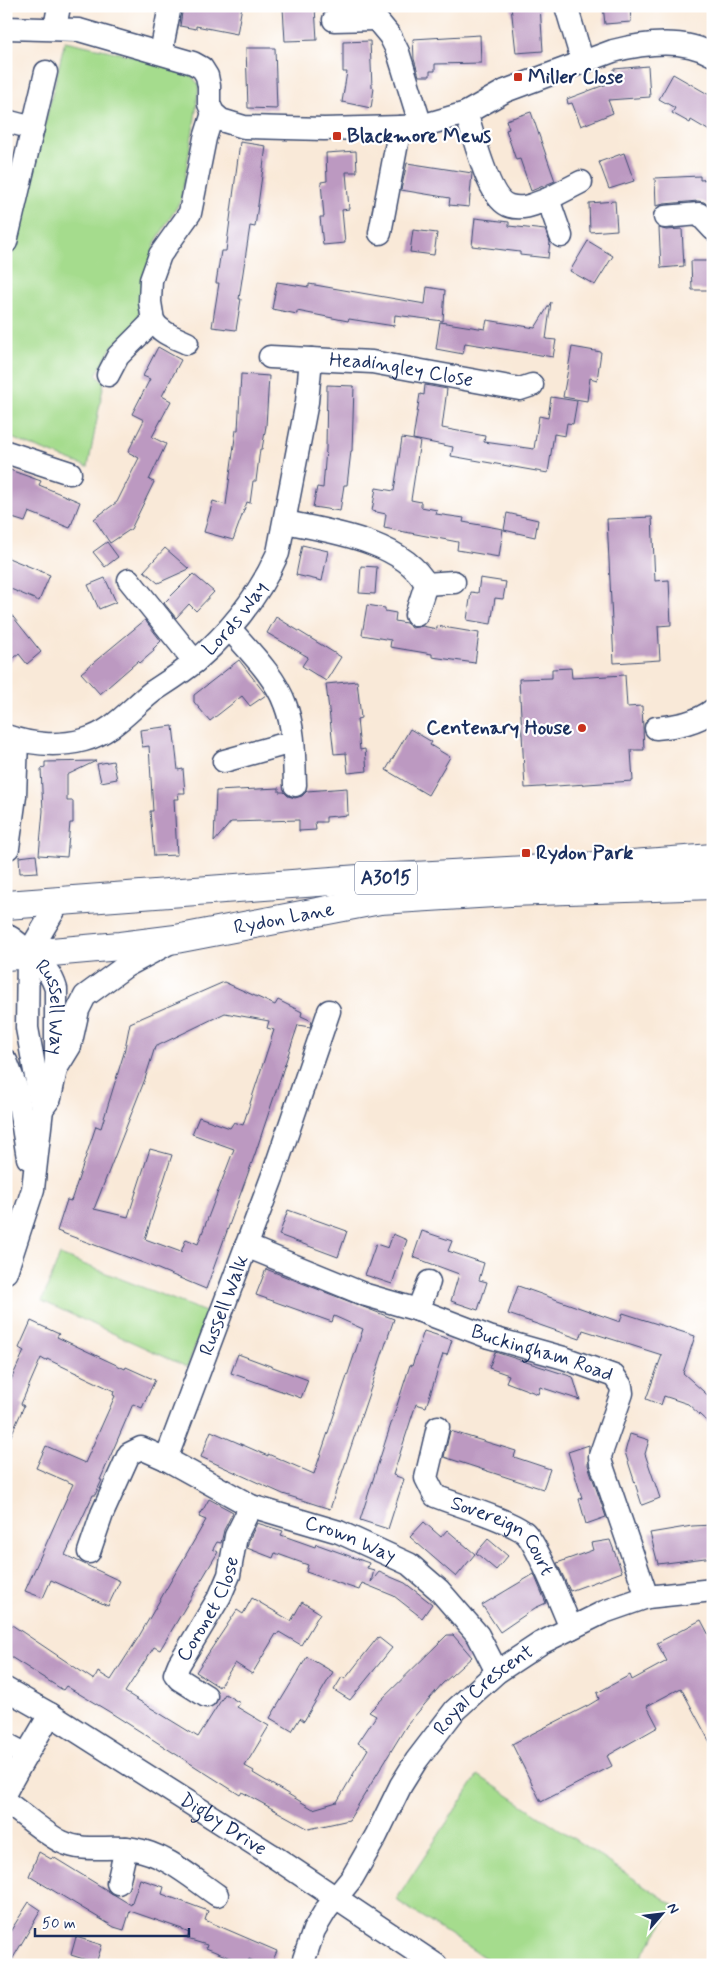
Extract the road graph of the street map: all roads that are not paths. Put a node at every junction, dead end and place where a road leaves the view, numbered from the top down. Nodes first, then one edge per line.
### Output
1 (60, 6) edge
2 (170, 6) edge
3 (566, 6) edge
4 (374, 13) edge
5 (334, 20) dead end
6 (6, 28) edge
7 (55, 28) junction
8 (162, 53) junction
9 (713, 55) edge
10 (583, 63) junction
11 (46, 72) dead end
12 (213, 113) junction
13 (466, 113) junction
14 (6, 121) edge
15 (410, 127) junction
16 (33, 128) junction
17 (581, 182) dead end
18 (548, 200) junction
19 (665, 217) dead end
20 (713, 229) edge
21 (380, 233) dead end
22 (560, 236) dead end
23 (6, 242) edge
24 (153, 321) junction
25 (187, 343) dead end
26 (270, 357) dead end
27 (311, 359) junction
28 (108, 375) dead end
29 (532, 385) dead end
30 (6, 452) edge
31 (70, 473) dead end
32 (285, 522) junction
33 (129, 580) dead end
34 (454, 582) dead end
35 (426, 584) junction
36 (416, 615) dead end
37 (230, 629) junction
38 (195, 662) junction
39 (713, 710) edge
40 (656, 728) dead end
41 (12, 738) edge
42 (292, 742) junction
43 (224, 762) dead end
44 (296, 785) dead end
45 (8, 848) dead end
46 (713, 858) edge
47 (713, 885) edge
48 (59, 902) junction
49 (6, 905) edge
50 (6, 935) edge
51 (176, 939) junction
52 (17, 955) edge
53 (329, 1011) dead end
54 (6, 1061) edge
55 (56, 1069) junction
56 (42, 1109) junction
57 (33, 1189) junction
58 (246, 1246) junction
59 (6, 1272) edge
60 (429, 1282) dead end
61 (418, 1310) junction
62 (438, 1426) dead end
63 (166, 1458) junction
64 (251, 1506) junction
65 (89, 1552) dead end
66 (713, 1590) edge
67 (647, 1597) junction
68 (571, 1628) junction
69 (497, 1672) junction
70 (6, 1689) edge
71 (206, 1696) dead end
72 (50, 1714) junction
73 (16, 1749) edge
74 (6, 1791) edge
75 (6, 1802) edge
76 (126, 1848) junction
77 (118, 1883) dead end
78 (217, 1895) dead end
79 (336, 1898) junction
80 (302, 1965) edge
81 (436, 1965) edge

1 - 7 street
2 - 8 street
3 - 10 street
4 - 5 street
4 - 15 street
6 - 7 street
7 - 8 street
8 - 12 street
9 - 10 street
10 - 13 street
11 - 16 street
12 - 15 street
12 - 24 street
13 - 15 street
13 - 18 street
14 - 16 street
15 - 21 street
16 - 23 street
17 - 18 street
18 - 22 street
19 - 20 street
24 - 25 street
24 - 28 street
26 - 27 street, Headingley Close
27 - 29 street, Headingley Close
27 - 32 street, Lords Way
30 - 31 street
32 - 35 street
32 - 37 street, Lords Way
33 - 38 street
34 - 35 street
35 - 36 street
37 - 38 street, Lords Way
37 - 42 street
38 - 41 street, Lords Way
39 - 40 street
41 - 45 street
42 - 43 street
42 - 44 street
46 - 48 main road, Rydon Lane / A3015
47 - 51 main road, Rydon Lane / A3015
48 - 49 main road, Rydon Lane / A3015
48 - 52 street, Russell Way
50 - 52 street, Russell Way
51 - 52 main road, Rydon Lane / A3015
51 - 55 street, Russell Way
52 - 55 street, Russell Way
52 - 56 street, Russell Way
53 - 58 street, Russell Walk
54 - 57 street, Russell Way
55 - 56 street, Russell Way
56 - 57 street, Russell Way
57 - 59 street, Russell Way
58 - 61 street, Buckingham Road
58 - 63 street, Russell Walk
60 - 61 street
61 - 67 street, Buckingham Road
62 - 68 street, Sovereign Court
63 - 64 street, Crown Way
63 - 65 street
64 - 69 street, Crown Way
64 - 71 street, Coronet Close
66 - 67 street, Royal Crescent
67 - 68 street, Royal Crescent
68 - 69 street, Royal Crescent
69 - 79 street, Royal Crescent
70 - 72 street, Digby Drive
72 - 73 street
72 - 79 street, Digby Drive
73 - 74 street
75 - 76 street
76 - 77 street
76 - 78 street
79 - 80 street, Royal Crescent
79 - 81 street, Digby Drive

